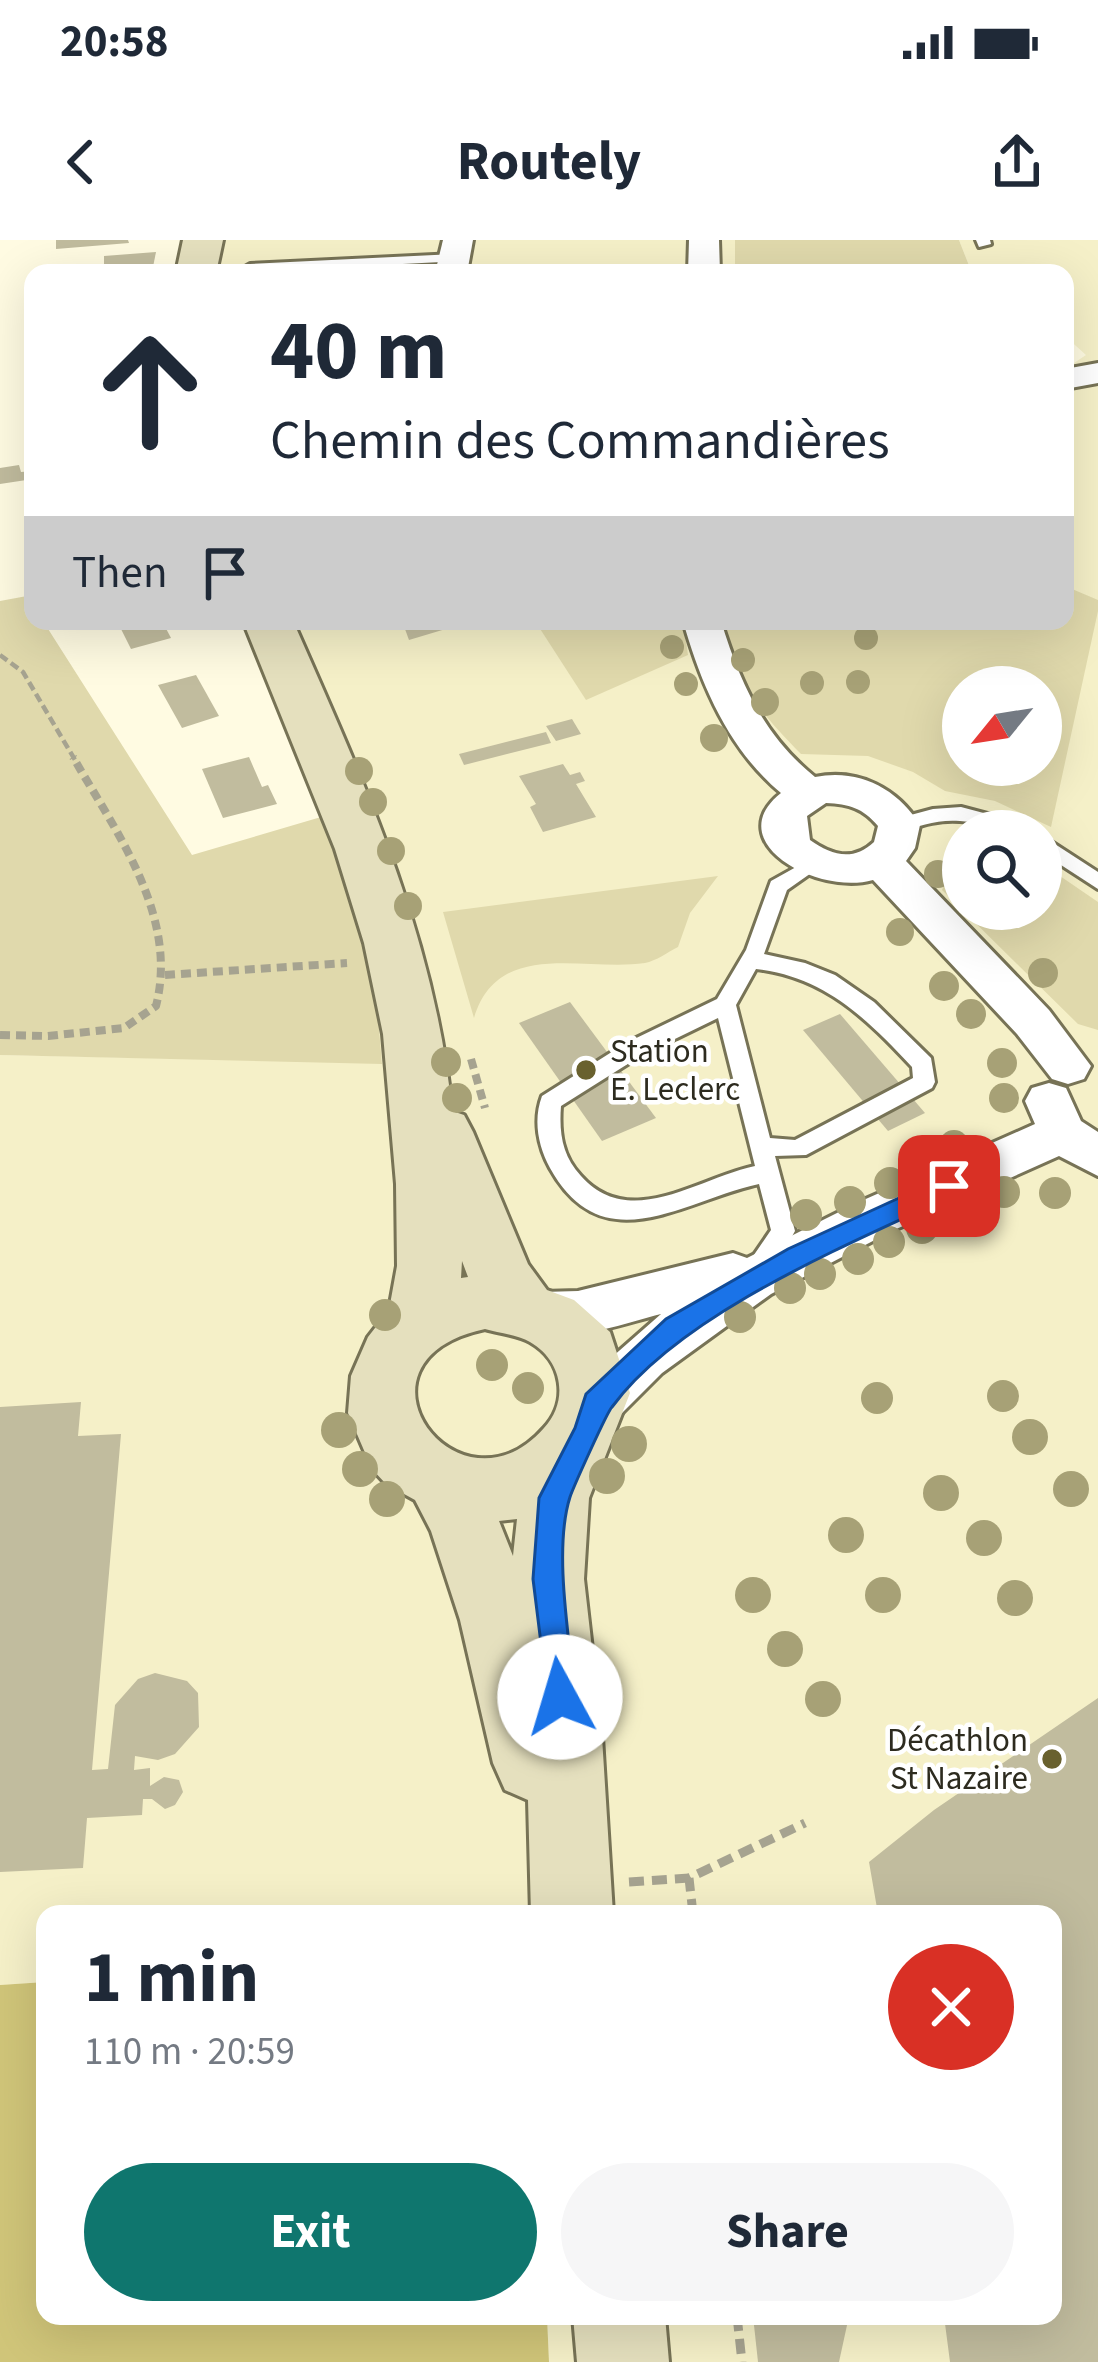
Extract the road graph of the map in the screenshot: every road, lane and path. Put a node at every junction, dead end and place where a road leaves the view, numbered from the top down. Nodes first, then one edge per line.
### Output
1 (455, 257) edge
2 (325, 264) edge
3 (272, 630) edge
4 (705, 630) edge
5 (0, 655) edge
6 (808, 793) junction
7 (942, 812) edge
8 (890, 844) junction
9 (1062, 857) edge
10 (814, 864) junction
11 (1098, 882) edge
12 (397, 959) junction
13 (750, 960) junction
14 (164, 975) junction
15 (725, 1004) junction
16 (0, 1035) edge
17 (1083, 1062) edge
18 (419, 1073) junction
19 (1080, 1144) edge
20 (760, 1146) junction
21 (766, 1173) junction
22 (777, 1262) junction
23 (532, 1310) junction
24 (416, 1327) junction
25 (585, 1428) junction
26 (442, 1483) junction
27 (805, 1823) dead end
28 (689, 1878) junction
29 (584, 1896) edge
30 (692, 1905) edge
31 (620, 2325) edge
32 (738, 2325) edge
33 (623, 2362) edge
34 (742, 2362) edge

1 - 2 lane
3 - 12 main road
4 - 6 street
5 - 14 path
6 - 8 street
6 - 10 street
7 - 8 lane
8 - 10 street
8 - 17 street
9 - 11 lane
10 - 13 lane
12 - 14 path
12 - 18 main road
13 - 15 lane
13 - 20 lane
14 - 16 path
15 - 20 lane
15 - 21 lane
17 - 19 street
18 - 23 main road
18 - 24 main road
19 - 22 street
20 - 21 lane
21 - 22 lane
22 - 23 street
22 - 25 street
23 - 24 main road
23 - 25 main road
24 - 26 main road
25 - 26 main road
25 - 29 main road
26 - 29 main road
27 - 28 path
28 - 29 path
28 - 30 path
31 - 33 main road
32 - 34 path

